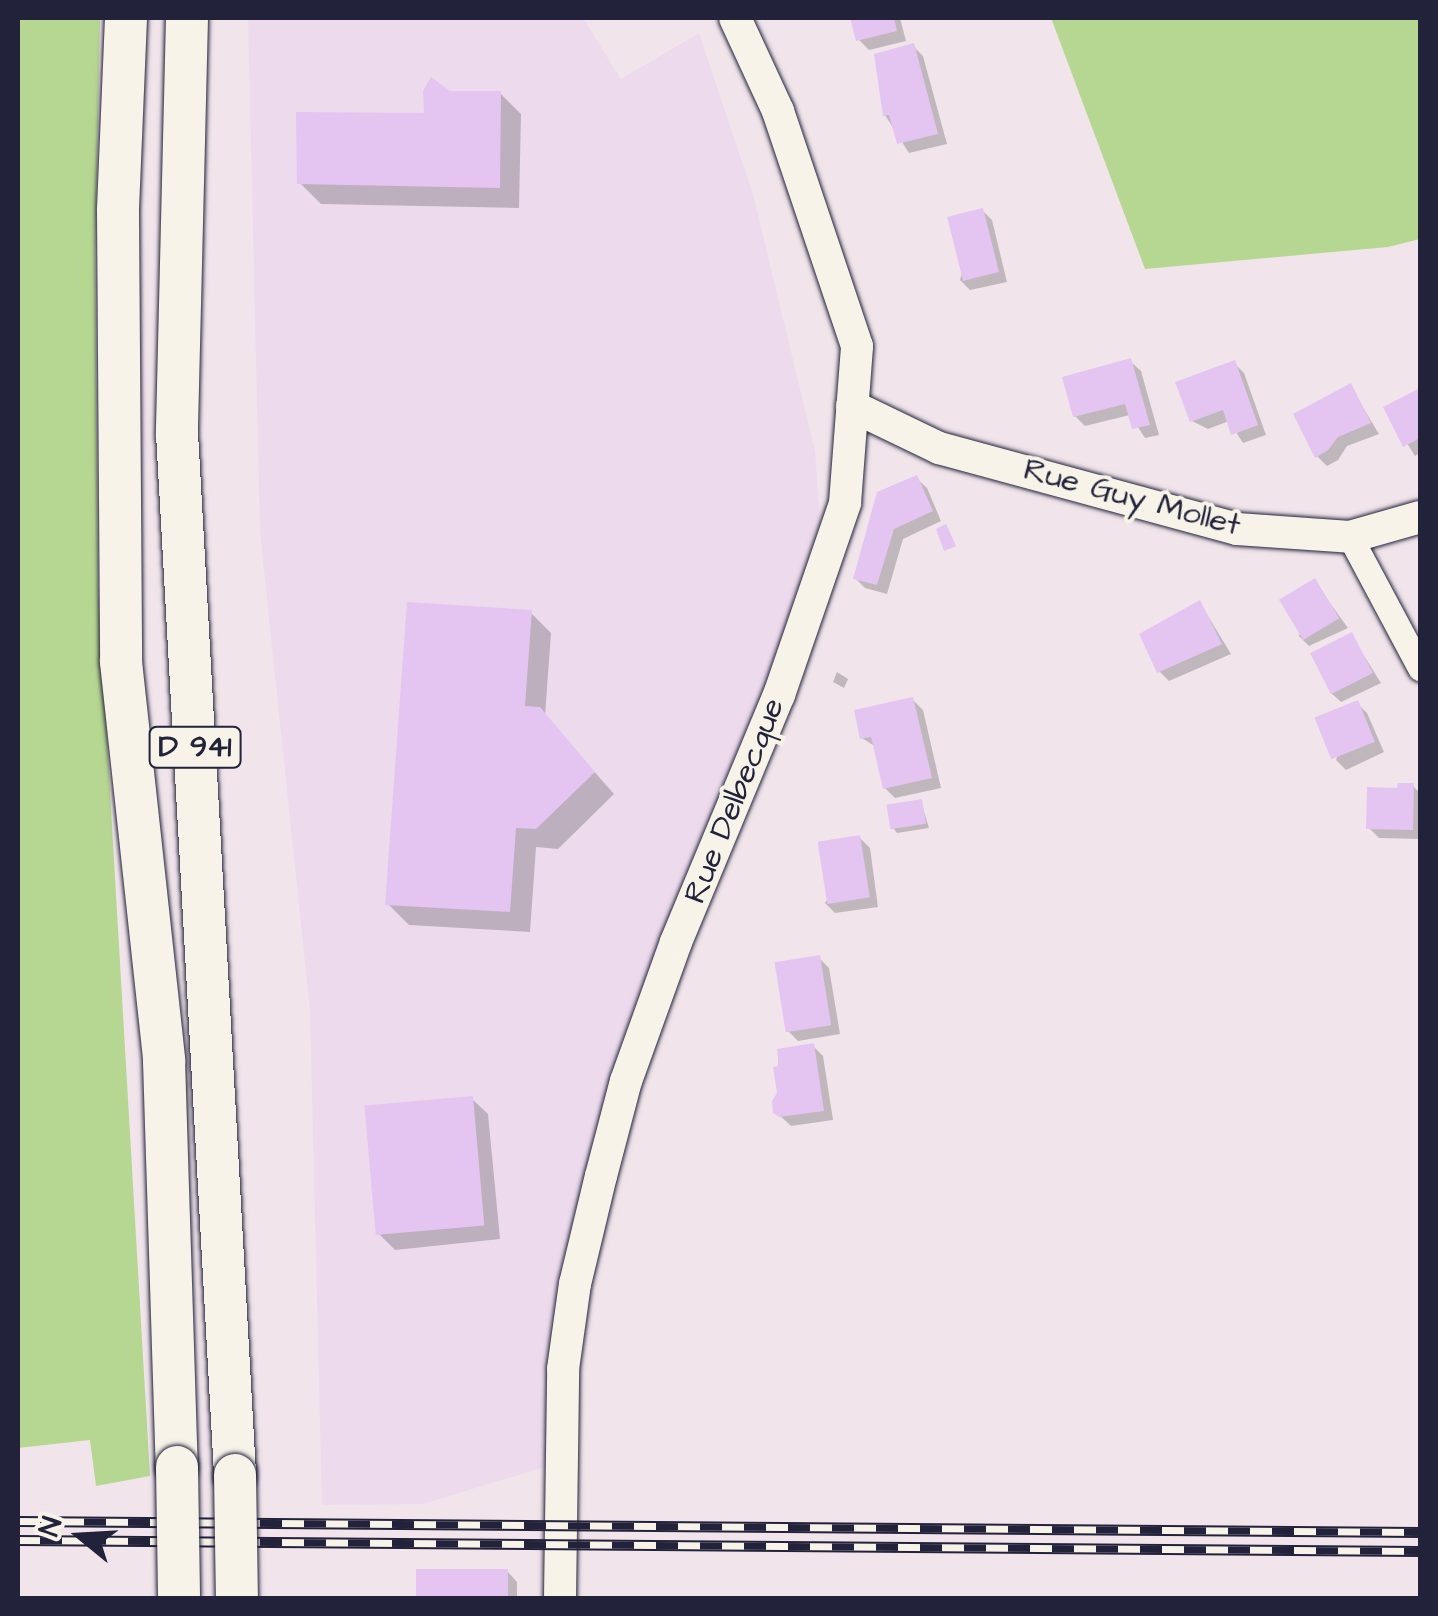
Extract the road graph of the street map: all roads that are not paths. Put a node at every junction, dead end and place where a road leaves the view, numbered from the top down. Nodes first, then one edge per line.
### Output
1 (126, 18) edge
2 (186, 18) edge
3 (735, 18) edge
4 (852, 406) junction
5 (1420, 517) edge
6 (1350, 537) junction
7 (1420, 668) edge
8 (179, 1597) edge
9 (236, 1598) edge
10 (560, 1598) edge

1 - 8 highway, D 941, bridge
2 - 9 highway, D 941, bridge
3 - 4 street, Rue Delbecque
4 - 6 street, Rue Guy Mollet
4 - 10 street, Rue Delbecque
5 - 6 street, Rue Guy Mollet
6 - 7 street

